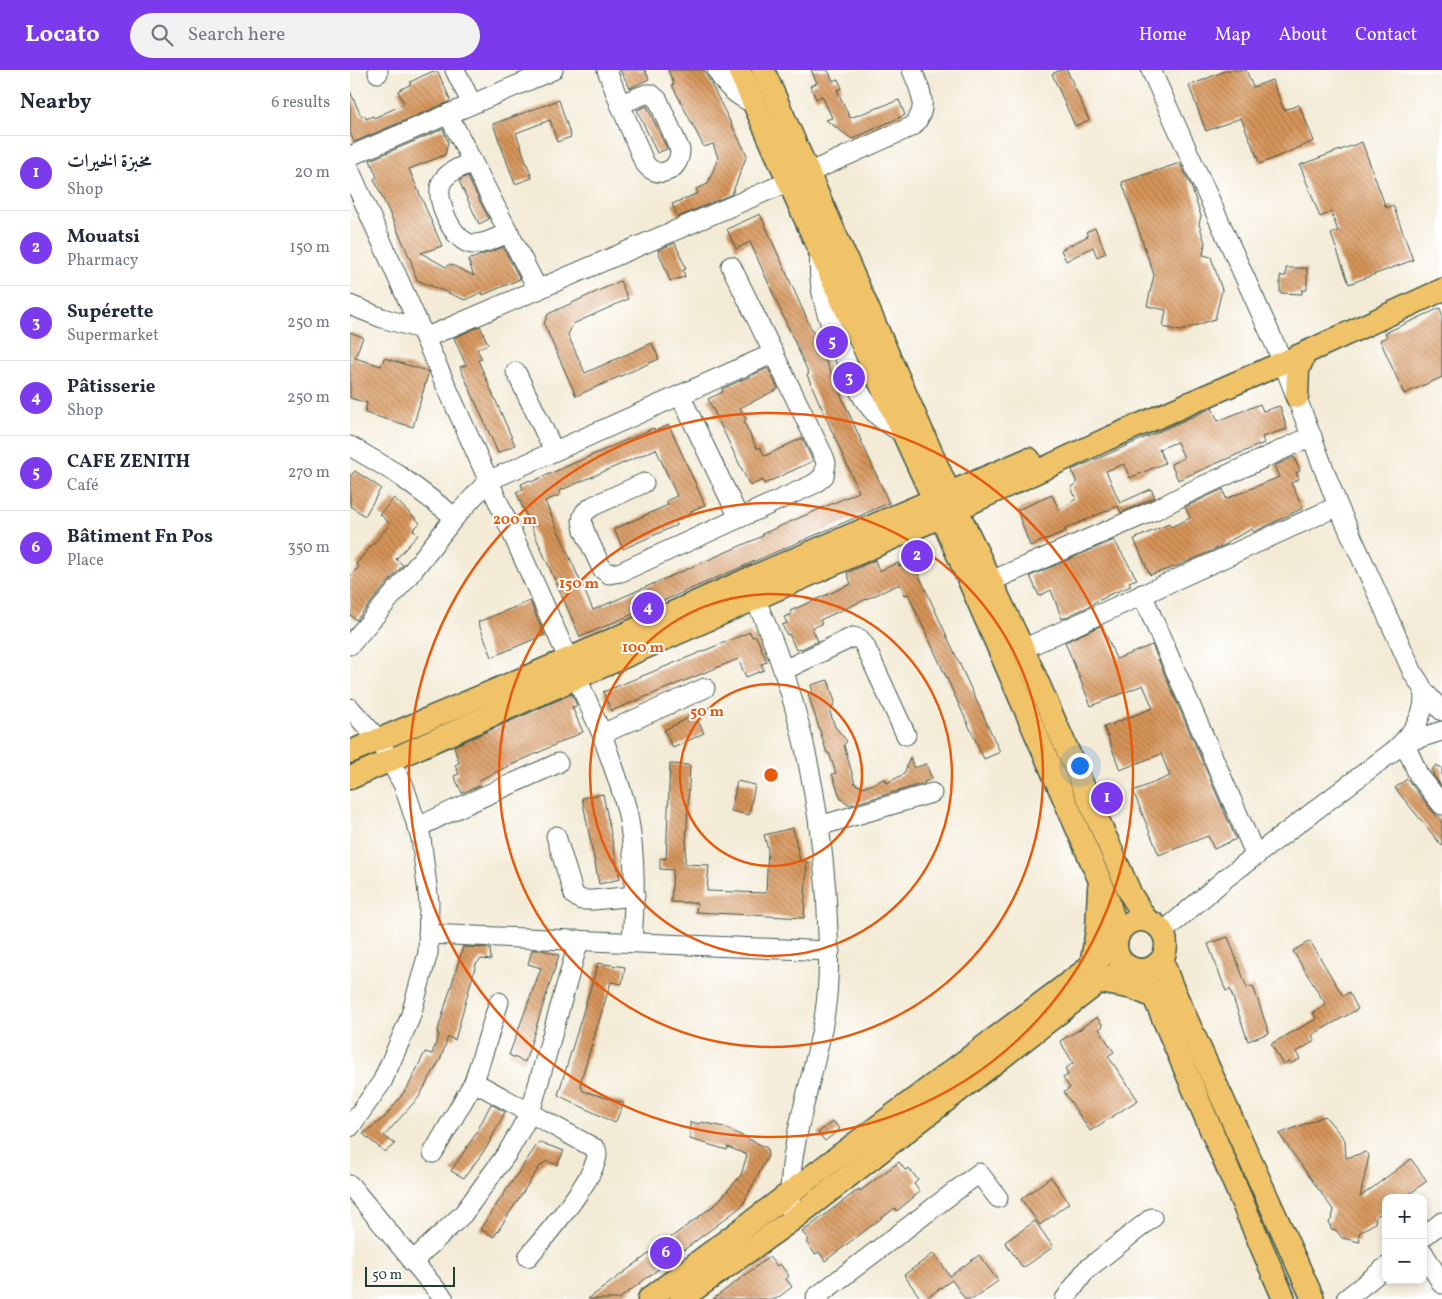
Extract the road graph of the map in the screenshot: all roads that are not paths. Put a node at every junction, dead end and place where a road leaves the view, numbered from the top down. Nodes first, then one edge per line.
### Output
1 (455, 70) edge
2 (553, 70) edge
3 (607, 70) edge
4 (717, 70) edge
5 (740, 70) edge
6 (763, 70) edge
7 (912, 70) edge
8 (1151, 70) edge
9 (472, 104) junction
10 (620, 104) dead end
11 (755, 104) junction
12 (448, 114) junction
13 (350, 156) edge
14 (472, 162) junction
15 (350, 171) edge
16 (799, 177) junction
17 (509, 232) junction
18 (731, 266) dead end
19 (1442, 278) edge
20 (538, 290) junction
21 (1442, 290) edge
22 (350, 305) edge
23 (423, 334) junction
24 (774, 353) junction
25 (1304, 353) junction
26 (1281, 357) junction
27 (516, 372) dead end
28 (680, 395) junction
29 (1297, 397) junction
30 (1312, 436) junction
31 (350, 446) edge
32 (554, 451) junction
33 (488, 481) junction
34 (644, 483) dead end
35 (945, 505) junction
36 (1338, 506) junction
37 (455, 517) junction
38 (739, 518) junction
39 (992, 581) junction
40 (751, 590) junction
41 (1142, 594) junction
42 (350, 645) edge
43 (1023, 649) junction
44 (573, 668) junction
45 (784, 670) junction
46 (705, 688) dead end
47 (1423, 690) junction
48 (350, 708) edge
49 (1442, 712) edge
50 (1442, 731) edge
51 (602, 734) junction
52 (906, 735) dead end
53 (378, 739) junction
54 (1403, 743) junction
55 (350, 752) edge
56 (391, 760) junction
57 (558, 763) dead end
58 (350, 778) edge
59 (932, 793) dead end
60 (1440, 799) edge
61 (819, 826) junction
62 (418, 828) junction
63 (556, 836) dead end
64 (1256, 856) junction
65 (1098, 877) junction
66 (635, 896) junction
67 (1155, 927) junction
68 (428, 934) junction
69 (579, 940) junction
70 (1117, 940) junction
71 (632, 942) junction
72 (830, 951) junction
73 (1162, 960) junction
74 (1135, 969) junction
75 (1096, 974) junction
76 (1154, 997) junction
77 (499, 1002) dead end
78 (474, 1082) junction
79 (530, 1113) junction
80 (350, 1127) edge
81 (433, 1153) dead end
82 (350, 1185) edge
83 (790, 1195) junction
84 (998, 1198) dead end
85 (1152, 1218) dead end
86 (792, 1220) junction
87 (1442, 1222) edge
88 (1427, 1234) edge
89 (528, 1257) dead end
90 (1427, 1259) edge
91 (412, 1262) junction
92 (1382, 1270) edge
93 (1442, 1284) edge
94 (1317, 1298) edge
95 (444, 1299) edge
96 (649, 1299) edge
97 (681, 1299) edge
98 (818, 1299) edge
99 (1065, 1299) edge
100 (1284, 1299) edge
101 (1346, 1299) edge

1 - 9 street
2 - 9 street
3 - 10 street
4 - 11 street
5 - 11 main road
6 - 16 main road
7 - 16 street
8 - 26 street
9 - 12 street
11 - 16 main road
12 - 13 street
12 - 14 street
14 - 17 street
14 - 17 street
15 - 23 street
16 - 20 street
16 - 35 main road
16 - 35 main road
17 - 20 street
18 - 24 street
19 - 26 main road
20 - 23 street
21 - 25 main road
22 - 23 street
23 - 33 street
24 - 28 street
24 - 38 street
25 - 26 main road
25 - 29 main road
26 - 29 street
26 - 35 main road
27 - 32 street
28 - 32 street
28 - 38 street
29 - 30 street
30 - 36 street
30 - 39 street
31 - 37 street
32 - 33 street
33 - 37 street
33 - 44 street
34 - 38 street
35 - 39 main road
35 - 40 main road
35 - 65 main road
36 - 41 street
36 - 47 street
37 - 42 street
39 - 43 main road
40 - 44 main road
40 - 45 street
41 - 43 street
41 - 64 street
43 - 67 main road
44 - 51 street
44 - 53 main road
44 - 56 main road
45 - 52 street
45 - 61 street
46 - 51 street
47 - 49 street
47 - 54 street
48 - 53 street
50 - 54 street
51 - 66 street
53 - 55 main road
53 - 56 street
54 - 60 street
54 - 64 street
56 - 58 main road
56 - 62 street
57 - 62 street
59 - 61 street
61 - 72 street
62 - 68 street
63 - 66 street
64 - 67 street
65 - 70 main road
65 - 75 main road
66 - 71 street
67 - 70 main road
67 - 73 main road
68 - 69 street
68 - 80 street
69 - 71 street
69 - 79 street
70 - 74 main road
70 - 75 main road
71 - 72 street
72 - 83 street
73 - 74 main road
73 - 94 main road
74 - 75 main road
74 - 76 main road
75 - 76 main road
75 - 83 main road
75 - 86 main road
76 - 100 main road
77 - 78 street
78 - 79 street
78 - 81 street
79 - 89 street
79 - 91 street
82 - 91 street
83 - 86 street
83 - 96 main road
84 - 98 street
85 - 99 street
86 - 97 main road
87 - 88 street
90 - 93 street
91 - 95 street
92 - 101 street

